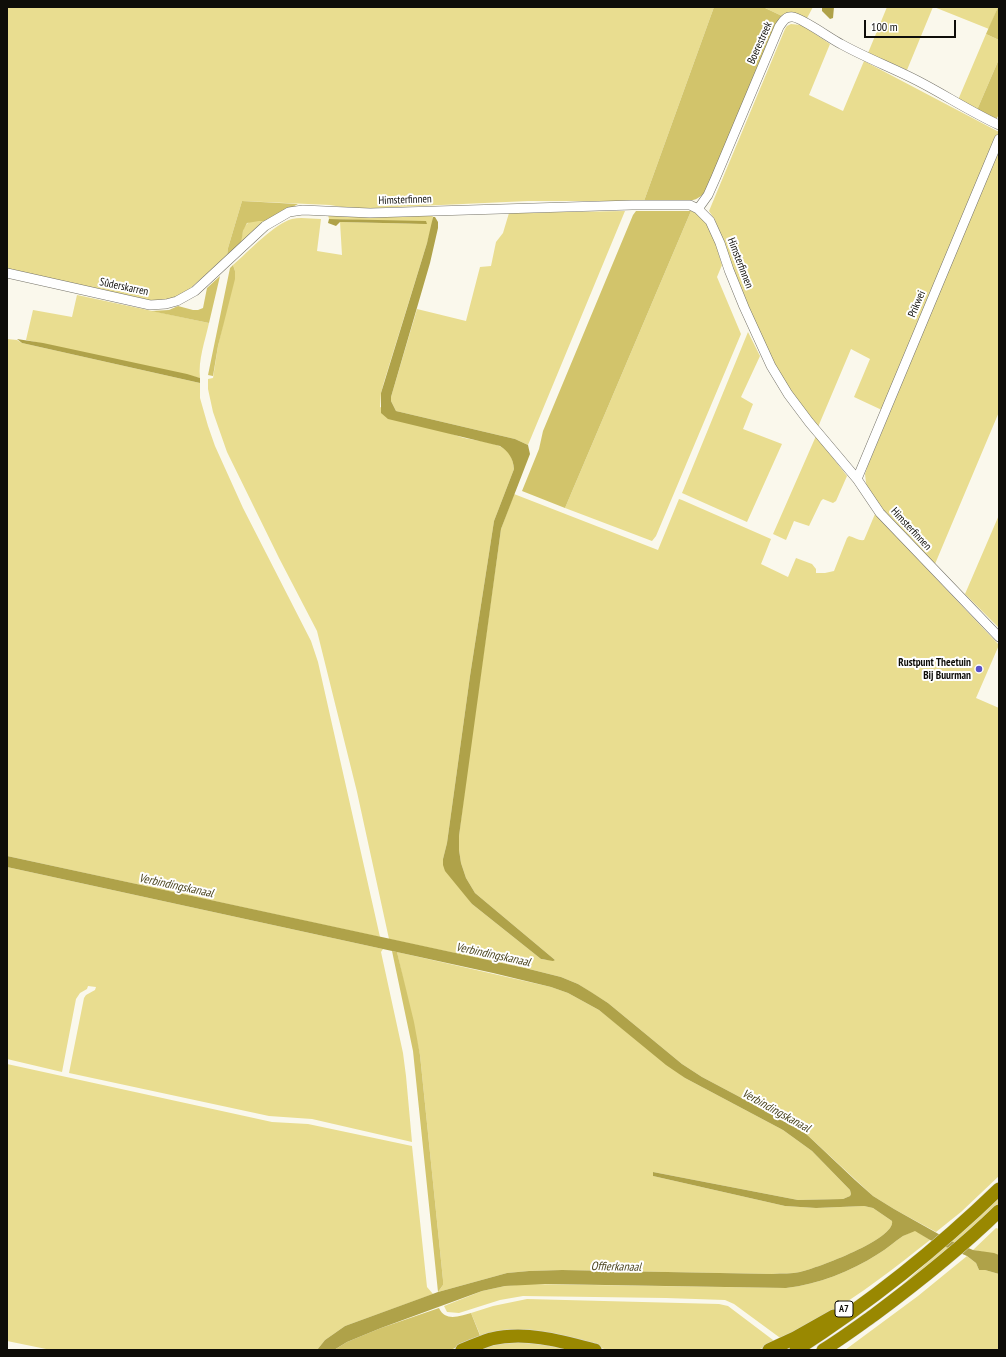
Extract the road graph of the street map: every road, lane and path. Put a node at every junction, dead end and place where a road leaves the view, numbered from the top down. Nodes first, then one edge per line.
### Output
1 (999, 125) edge
2 (999, 139) edge
3 (698, 209) junction
4 (303, 210) joint
5 (7, 273) edge
6 (858, 479) junction
7 (999, 636) edge
8 (999, 1189) edge
9 (999, 1211) edge
10 (916, 1263) junction
11 (462, 1350) edge
12 (595, 1350) edge
13 (769, 1350) edge
14 (796, 1350) edge
15 (823, 1350) edge

1 - 3 street, Boerestreek
2 - 6 street, Prikwei
3 - 4 street, Himsterfinnen
3 - 6 street, Himsterfinnen
4 - 5 street, Sûderskarren
6 - 7 street, Himsterfinnen
8 - 10 highway, A7
9 - 15 highway, A7
10 - 13 highway, A7
10 - 14 highway, A7
11 - 12 highway

